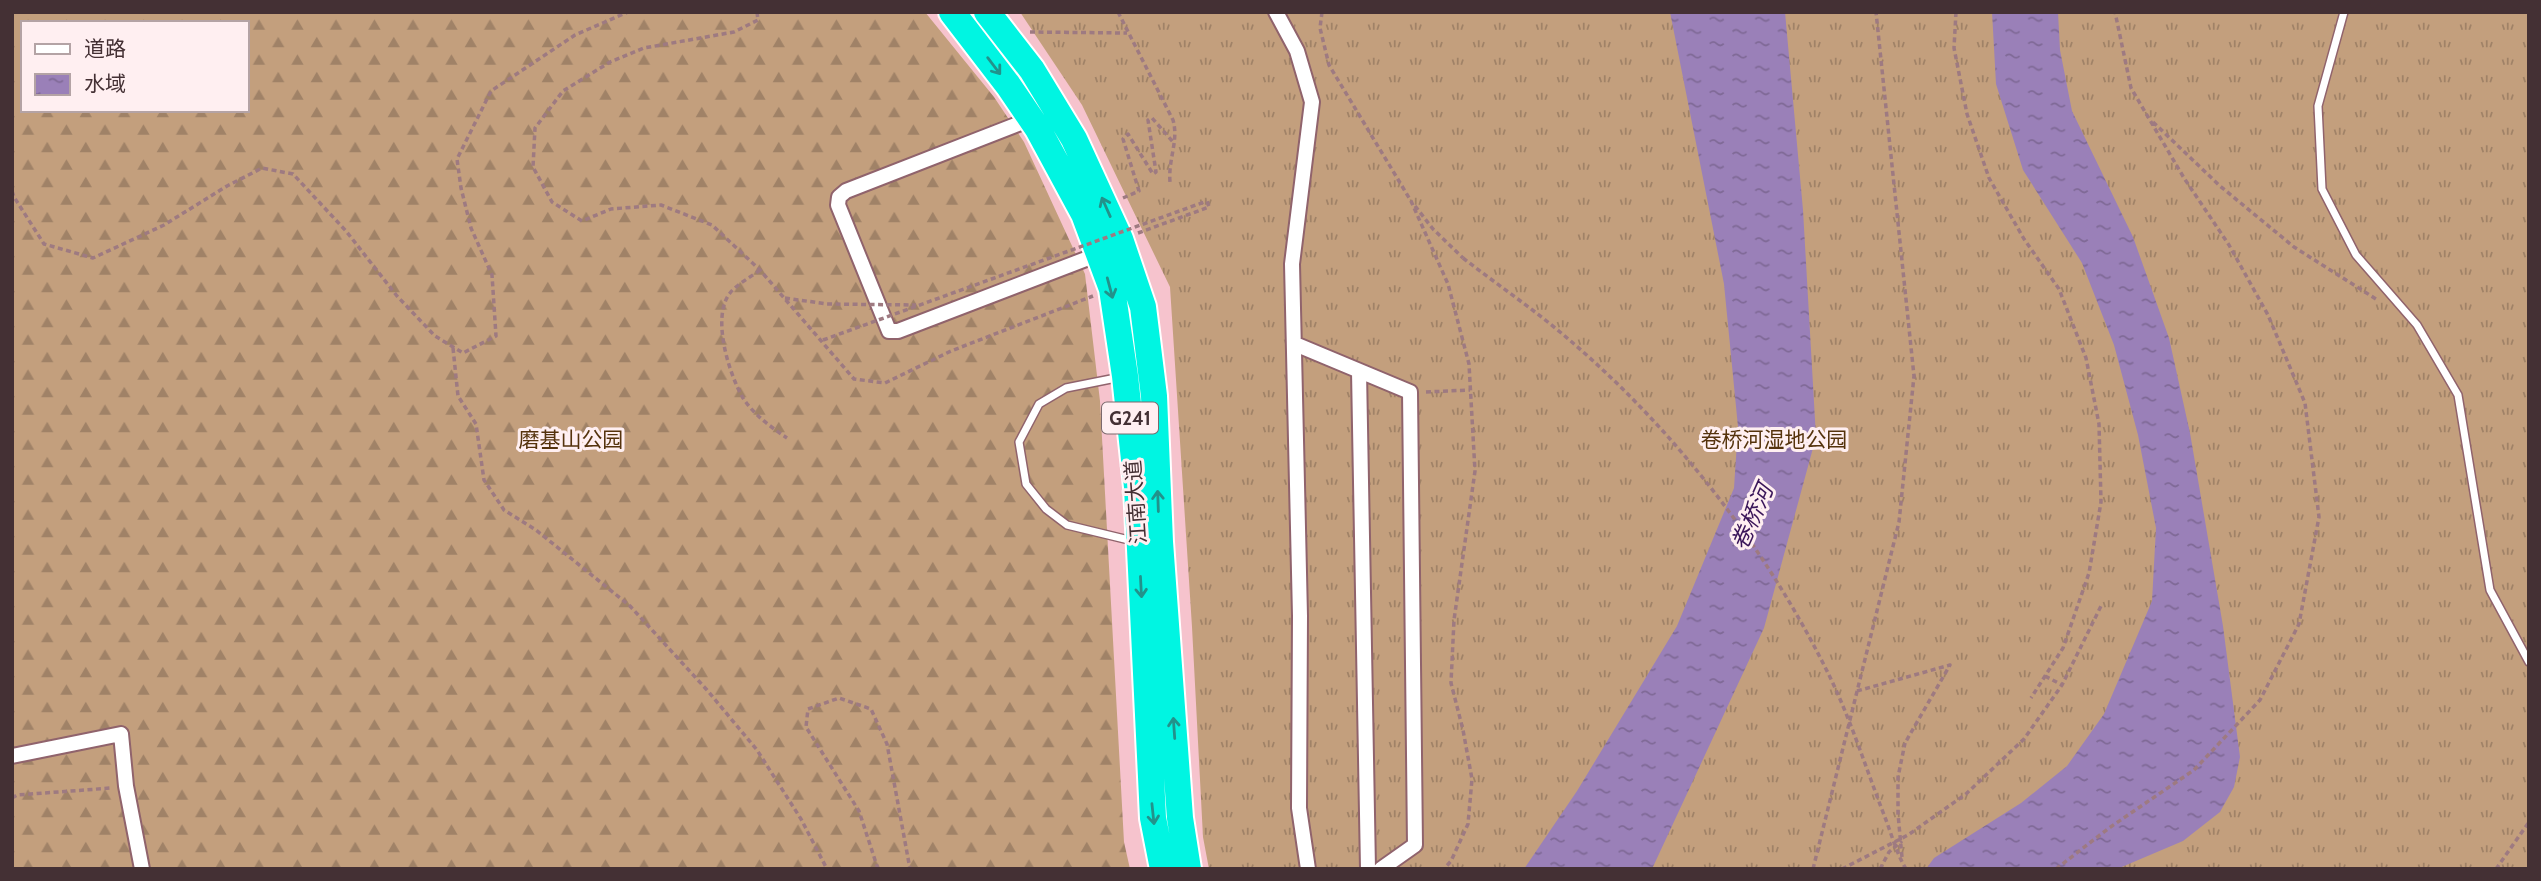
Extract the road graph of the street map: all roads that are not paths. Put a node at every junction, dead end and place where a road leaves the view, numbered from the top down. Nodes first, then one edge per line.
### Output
1 (952, 12) edge
2 (1276, 12) edge
3 (2344, 12) edge
4 (995, 22) edge
5 (1031, 119) junction
6 (1110, 247) junction
7 (1295, 344) junction
8 (1359, 371) junction
9 (1125, 376) junction
10 (1139, 542) junction
11 (2529, 662) edge
12 (12, 756) edge
13 (142, 869) edge
14 (1163, 869) edge
15 (1188, 869) edge
16 (1308, 869) edge
17 (1368, 869) edge
18 (1381, 869) edge

1 -> 5 highway, 江南大道 / G241
2 - 7 street
3 - 11 lane
6 -> 4 highway, 江南大道 / G241
5 - 6 highway, 江南大道 / G241
5 - 6 street
6 -> 9 highway, 江南大道 / G241
15 -> 6 highway, 江南大道 / G241
7 - 8 street
7 - 16 street
8 - 17 street
8 - 18 street
9 - 10 highway, 江南大道 / G241
9 - 10 lane
10 -> 14 highway, 江南大道 / G241
12 - 13 street

